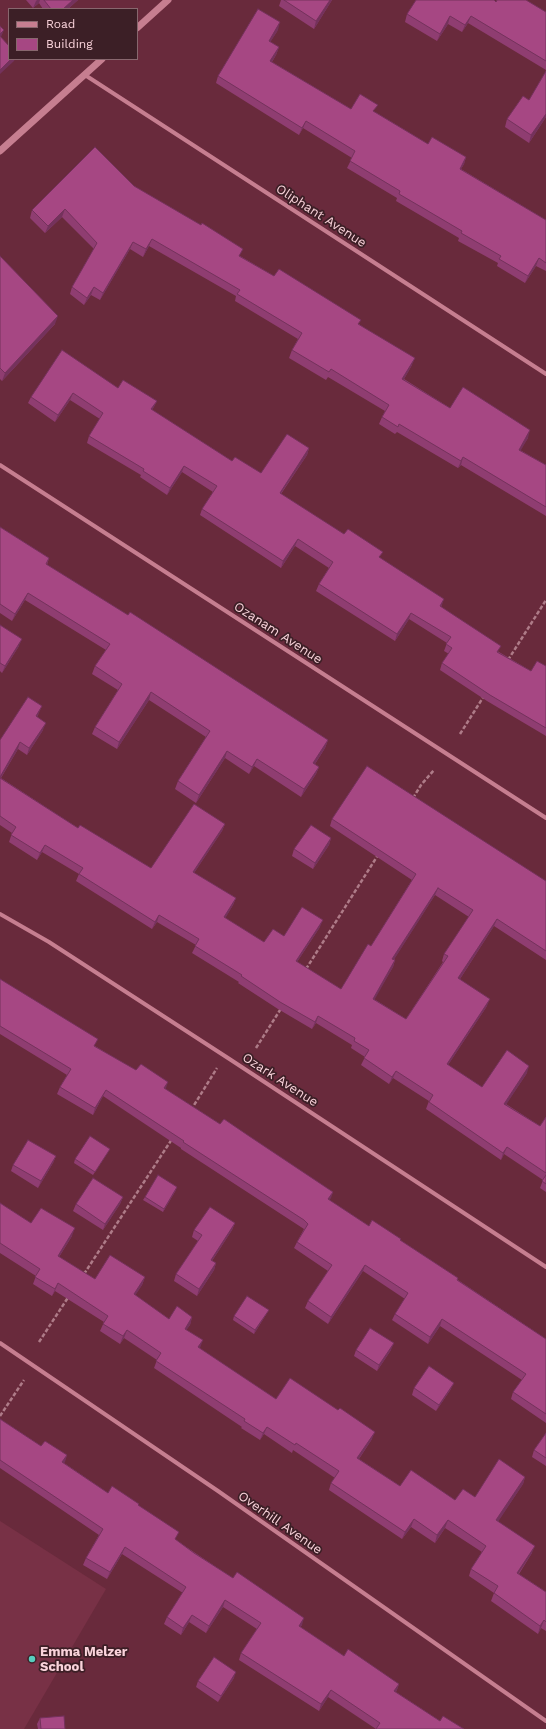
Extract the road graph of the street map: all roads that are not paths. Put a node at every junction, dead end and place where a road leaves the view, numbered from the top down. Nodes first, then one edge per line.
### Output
1 (168, 0) edge
2 (138, 27) edge
3 (101, 60) edge
4 (85, 75) junction
5 (0, 151) edge
6 (546, 374) edge
7 (0, 465) edge
8 (546, 818) edge
9 (0, 914) edge
10 (546, 1267) edge
11 (0, 1343) edge
12 (546, 1721) edge

1 - 2 street
3 - 4 street
4 - 5 street
4 - 6 street, Oliphant Avenue
7 - 8 street, Ozanam Avenue
9 - 10 street, Ozark Avenue
11 - 12 street, Overhill Avenue

